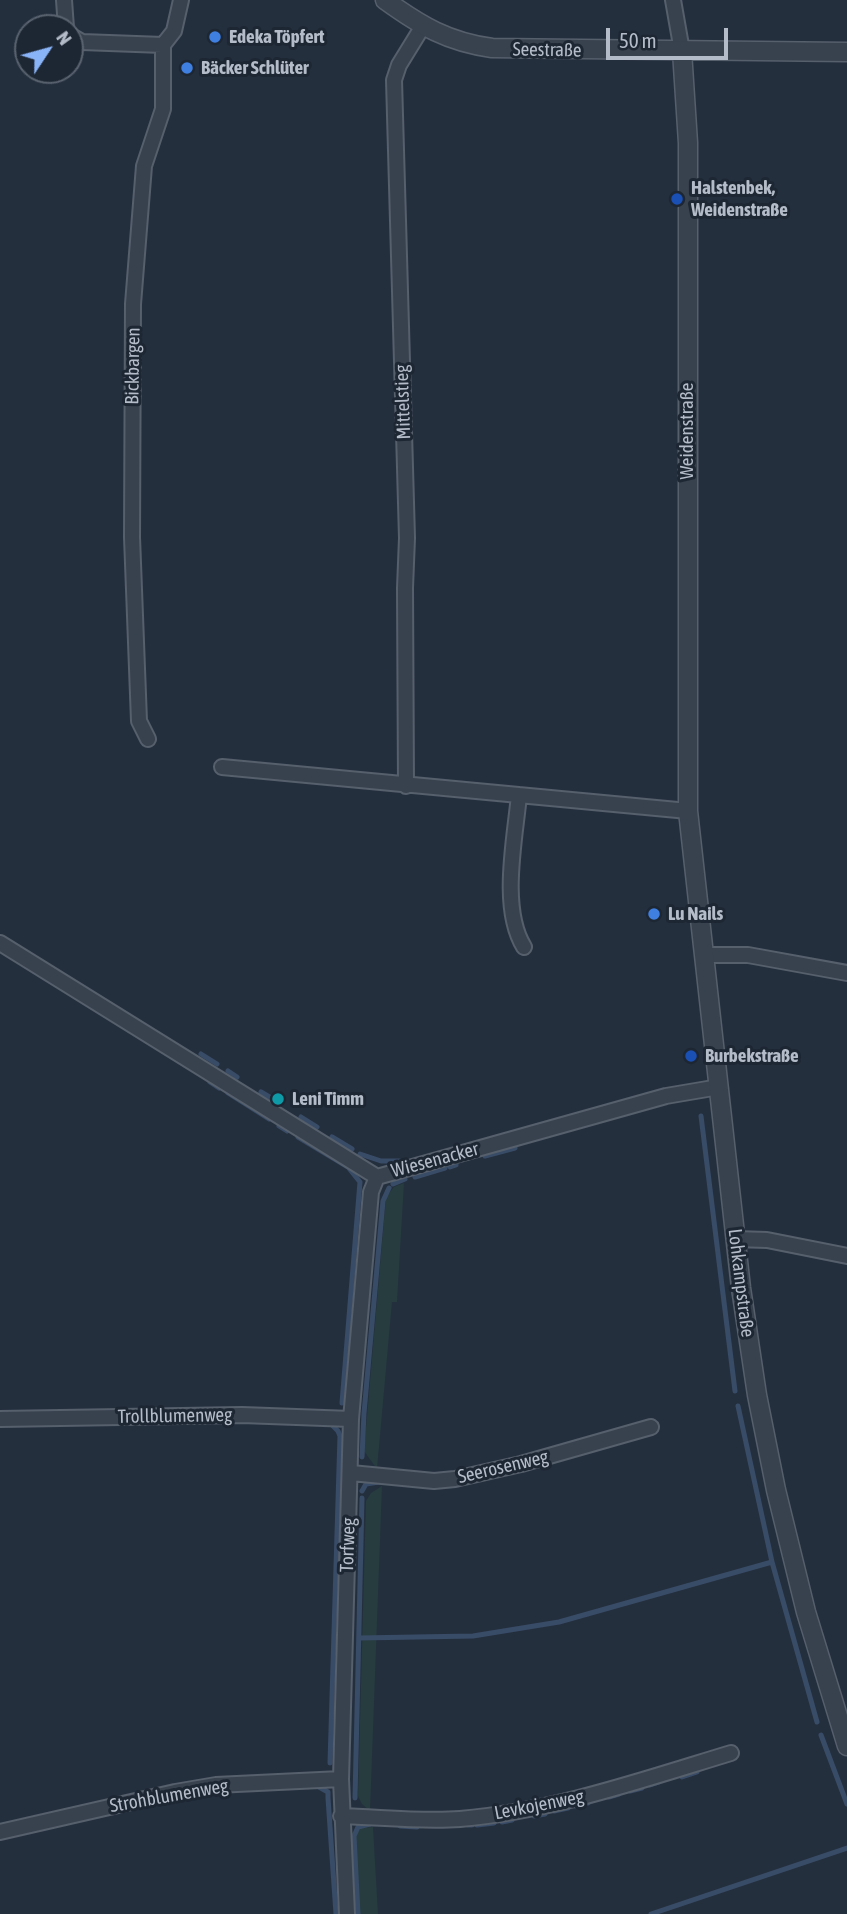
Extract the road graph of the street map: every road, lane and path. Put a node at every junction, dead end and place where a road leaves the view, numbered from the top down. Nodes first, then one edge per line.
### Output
1 (181, 0) edge
2 (385, 0) edge
3 (673, 0) edge
4 (423, 26) junction
5 (84, 42) edge
6 (163, 45) junction
7 (682, 51) junction
8 (847, 52) edge
9 (148, 739) dead end
10 (222, 767) dead end
11 (402, 785) junction
12 (519, 795) junction
13 (688, 811) junction
14 (0, 943) edge
15 (524, 947) dead end
16 (705, 955) junction
17 (847, 973) edge
18 (719, 1087) junction
19 (377, 1177) junction
20 (735, 1239) junction
21 (847, 1256) edge
22 (0, 1419) edge
23 (351, 1419) junction
24 (651, 1427) dead end
25 (351, 1473) junction
26 (847, 1746) edge
27 (732, 1753) dead end
28 (341, 1779) junction
29 (341, 1816) junction
30 (0, 1832) edge
31 (347, 1914) edge

1 - 6 street, Bickbargen
2 - 4 street, Seestraße
3 - 7 street
4 - 7 street, Seestraße
4 - 11 street, Mittelstieg
5 - 6 street
6 - 9 street, Bickbargen
7 - 8 street, Seestraße
7 - 13 street, Weidenstraße
10 - 11 street
11 - 12 street
12 - 13 street
12 - 15 street
13 - 16 street, Lohkampstraße
14 - 19 street, Wiesenacker
16 - 17 street
16 - 18 street, Lohkampstraße
18 - 19 street, Wiesenacker
18 - 20 street, Lohkampstraße
19 - 23 street, Torfweg
20 - 21 street
20 - 26 street, Lohkampstraße
22 - 23 street, Trollblumenweg
23 - 25 street, Torfweg
24 - 25 street, Seerosenweg
25 - 28 street, Torfweg
27 - 29 street, Levkojenweg
28 - 29 street, Torfweg
28 - 30 street, Strohblumenweg
29 - 31 street, Torfweg

